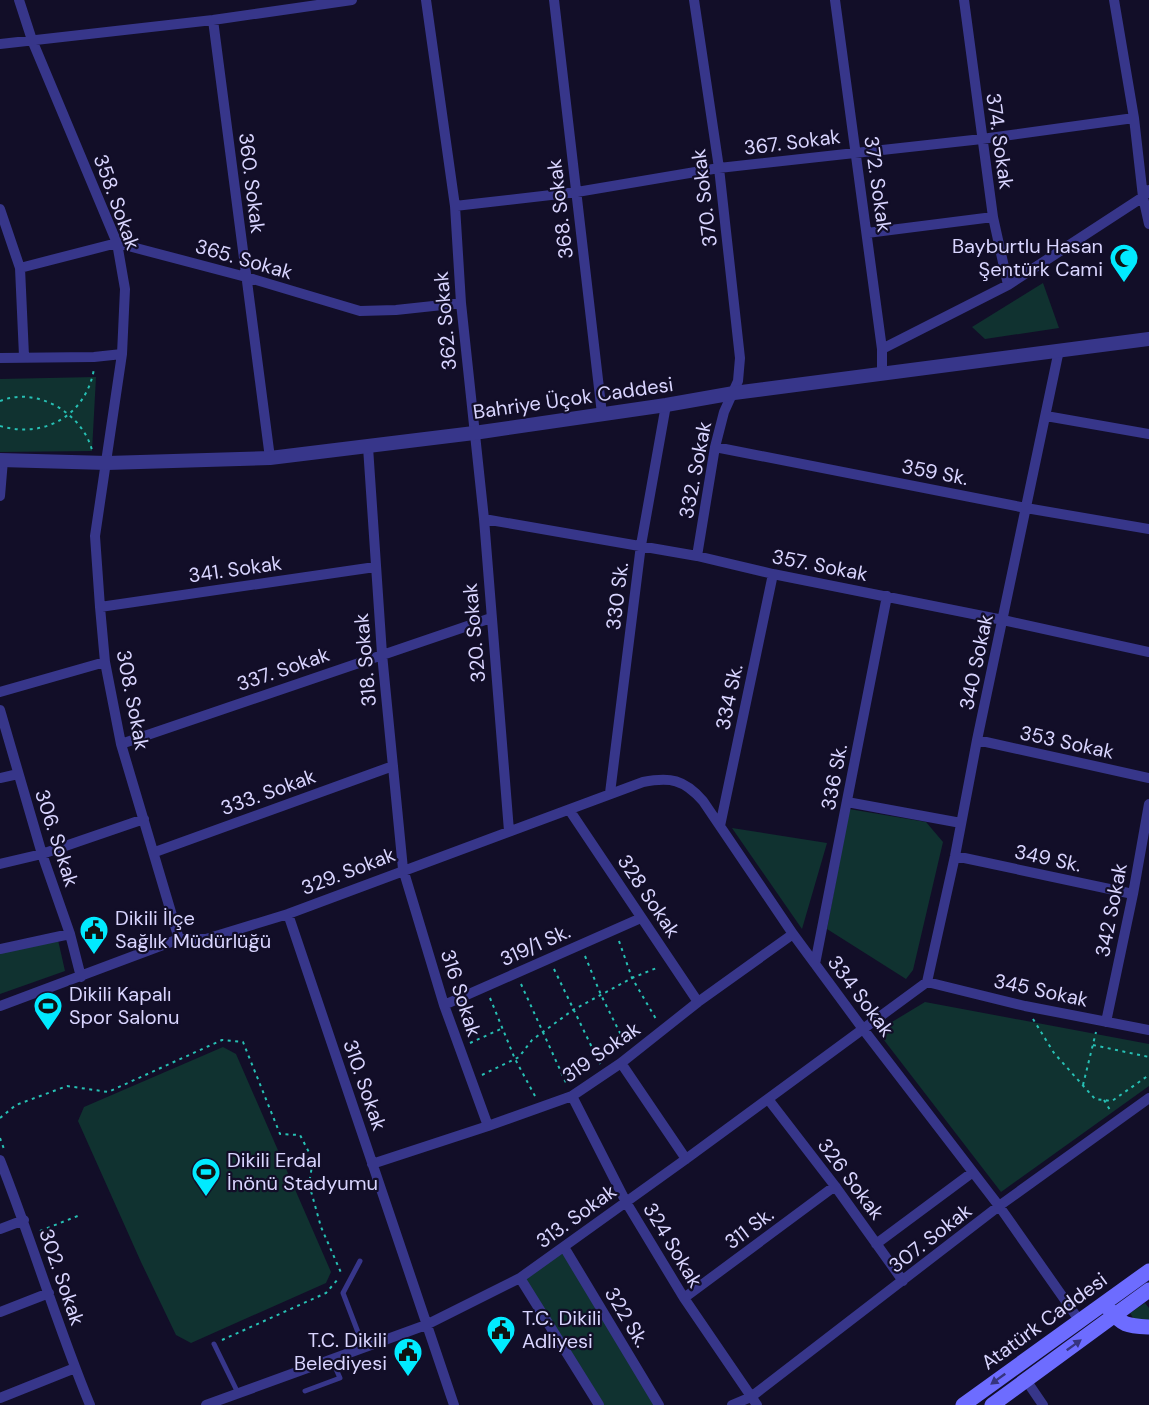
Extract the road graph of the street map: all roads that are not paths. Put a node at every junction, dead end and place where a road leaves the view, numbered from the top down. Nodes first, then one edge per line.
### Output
1 (19, 0) edge
2 (352, 0) edge
3 (426, 0) edge
4 (554, 0) edge
5 (694, 0) edge
6 (835, 0) edge
7 (964, 0) edge
8 (1114, 0) edge
9 (280, 5) edge
10 (213, 20) junction
11 (32, 40) junction
12 (0, 44) edge
13 (1134, 118) junction
14 (981, 139) junction
15 (856, 152) junction
16 (719, 168) junction
17 (577, 192) junction
18 (1146, 194) edge
19 (455, 206) junction
20 (0, 210) edge
21 (993, 217) junction
22 (1149, 224) edge
23 (867, 233) junction
24 (117, 243) junction
25 (20, 268) junction
26 (246, 277) junction
27 (1008, 285) junction
28 (461, 303) junction
29 (1149, 339) edge
30 (882, 349) junction
31 (1059, 350) junction
32 (122, 354) junction
33 (24, 356) junction
34 (0, 358) edge
35 (882, 373) junction
36 (734, 393) junction
37 (666, 405) junction
38 (602, 414) junction
39 (1046, 416) junction
40 (474, 433) junction
41 (1149, 434) edge
42 (368, 447) junction
43 (715, 447) junction
44 (270, 458) junction
45 (1, 460) edge
46 (101, 463) junction
47 (0, 496) edge
48 (1026, 508) junction
49 (484, 519) junction
50 (1149, 529) edge
51 (641, 545) junction
52 (697, 556) junction
53 (375, 567) junction
54 (773, 574) junction
55 (887, 596) junction
56 (100, 607) junction
57 (491, 618) junction
58 (1003, 620) junction
59 (1149, 652) edge
60 (382, 654) junction
61 (105, 662) junction
62 (0, 692) edge
63 (0, 711) edge
64 (977, 740) junction
65 (121, 744) junction
66 (393, 766) junction
67 (18, 774) junction
68 (0, 778) edge
69 (1149, 778) edge
70 (610, 793) junction
71 (703, 801) joint
72 (847, 802) junction
73 (1149, 804) edge
74 (570, 811) junction
75 (144, 819) junction
76 (960, 823) junction
77 (720, 826) junction
78 (509, 831) junction
79 (155, 852) junction
80 (42, 854) junction
81 (955, 856) junction
82 (0, 864) edge
83 (403, 869) junction
84 (1133, 894) junction
85 (288, 914) junction
86 (641, 918) junction
87 (70, 934) junction
88 (793, 934) junction
89 (179, 939) junction
90 (0, 949) edge
91 (815, 964) junction
92 (81, 976) junction
93 (927, 982) junction
94 (698, 1002) junction
95 (444, 1005) junction
96 (0, 1006) edge
97 (1102, 1021) junction
98 (863, 1029) junction
99 (1149, 1030) edge
100 (621, 1063) junction
101 (572, 1096) junction
102 (1149, 1098) edge
103 (768, 1100) junction
104 (488, 1126) junction
105 (687, 1159) junction
106 (0, 1160) edge
107 (372, 1164) junction
108 (973, 1172) junction
109 (835, 1186) junction
110 (626, 1202) junction
111 (999, 1206) junction
112 (24, 1220) junction
113 (0, 1229) edge
114 (876, 1244) junction
115 (564, 1247) junction
116 (360, 1261) dead end
117 (1144, 1275) edge
118 (519, 1278) junction
119 (903, 1281) junction
120 (1149, 1291) edge
121 (48, 1293) junction
122 (684, 1298) junction
123 (1109, 1310) junction
124 (0, 1312) edge
125 (1079, 1320) junction
126 (426, 1325) junction
127 (1149, 1327) edge
128 (214, 1344) road end
129 (364, 1348) junction
130 (332, 1360) junction
131 (75, 1368) junction
132 (1026, 1380) junction
133 (305, 1391) dead end
134 (238, 1393) junction
135 (0, 1398) edge
136 (754, 1401) edge
137 (90, 1405) edge
138 (206, 1405) edge
139 (243, 1405) edge
140 (454, 1405) edge
141 (599, 1405) edge
142 (659, 1405) edge
143 (732, 1405) edge
144 (963, 1405) edge
145 (992, 1405) edge
146 (1043, 1405) edge

1 - 11 street, 358. Sokak
2 - 9 street
3 - 19 street, 362. Sokak
4 - 17 street, 368. Sokak
5 - 16 street, 370. Sokak
6 - 15 street, 372. Sokak
7 - 14 street, 374. Sokak
8 - 13 street
9 - 10 street
10 - 11 street
10 - 26 street, 360. Sokak
11 - 12 street
11 - 24 street, 358. Sokak
13 - 14 street, 367. Sokak
13 - 18 street
14 - 15 street, 367. Sokak
14 - 21 street, 374. Sokak
15 - 16 street, 367. Sokak
15 - 23 street, 372. Sokak
16 - 17 street, 367. Sokak
16 - 36 street, 370. Sokak
17 - 19 street, 367. Sokak
17 - 38 street, 368. Sokak
18 - 22 street
18 - 27 street
19 - 28 street, 362. Sokak
20 - 25 street
21 - 23 street
21 - 27 street, 374. Sokak
23 - 30 street, 372. Sokak
24 - 25 street, 365. Sokak
24 - 26 street, 365. Sokak
24 - 32 street, 358. Sokak
25 - 33 street
26 - 28 street, 365. Sokak
26 - 44 street, 360. Sokak
27 - 30 street
28 - 40 street, 362. Sokak
29 - 31 street, Bahriye Üçok Caddesi
30 - 35 street, 372. Sokak
31 - 35 street, Bahriye Üçok Caddesi
31 - 39 street, 340 Sokak
32 - 33 street
32 - 46 street, 358. Sokak
33 - 34 street
35 - 36 street, Bahriye Üçok Caddesi
36 - 37 street, Bahriye Üçok Caddesi
36 - 43 street, 332. Sokak
37 - 38 street, Bahriye Üçok Caddesi
37 - 51 street, 330 Sk.
38 - 40 street, Bahriye Üçok Caddesi
39 - 41 street
39 - 48 street, 340 Sokak
40 - 42 street, Bahriye Üçok Caddesi
40 - 49 street, 320. Sokak
42 - 44 street, Bahriye Üçok Caddesi
42 - 53 street, 318. Sokak
43 - 48 street, 359 Sk.
43 - 52 street, 332. Sokak
44 - 46 street, Bahriye Üçok Caddesi
45 - 46 street, Bahriye Üçok Caddesi
45 - 47 street
46 - 56 street, 308. Sokak
48 - 50 street, 359 Sk.
48 - 58 street, 340 Sokak
49 - 51 street, 357. Sokak
49 - 57 street, 320. Sokak
51 - 52 street, 357. Sokak
51 - 70 street, 330 Sk.
52 - 54 street, 357. Sokak
53 - 56 street, 341. Sokak
53 - 60 street, 318. Sokak
54 - 55 street, 357. Sokak
54 - 77 street, 334 Sk.
55 - 58 street, 357. Sokak
55 - 72 street, 336 Sk.
56 - 61 street, 308. Sokak
57 - 60 street, 337. Sokak
57 - 78 street, 320. Sokak
58 - 59 street, 357. Sokak
58 - 64 street, 340 Sokak
60 - 65 street, 337. Sokak
60 - 66 street, 318. Sokak
61 - 62 street
61 - 65 street, 308. Sokak
63 - 67 street, 306. Sokak
64 - 69 street, 353 Sokak
64 - 76 street, 340 Sokak
65 - 75 street, 308. Sokak
66 - 79 street, 333. Sokak
66 - 83 street, 318. Sokak
67 - 68 street
67 - 80 street, 306. Sokak
70 - 71 street, 329. Sokak
70 - 74 street, 329. Sokak
71 - 77 street, 334 Sokak
72 - 76 street
72 - 91 street, 336 Sk.
73 - 84 street, 342 Sokak
74 - 78 street, 329. Sokak
74 - 86 street, 328 Sokak
75 - 79 street, 308. Sokak
75 - 80 street
76 - 81 street, 340 Sokak
77 - 88 street, 334 Sokak
78 - 83 street, 329. Sokak
79 - 89 street, 308. Sokak
80 - 82 street
80 - 87 street, 306. Sokak
81 - 84 street, 349 Sk.
81 - 93 street, 340 Sokak
83 - 85 street, 329. Sokak
83 - 95 street, 316 Sokak
84 - 97 street, 342 Sokak
85 - 89 street, 329. Sokak
85 - 107 street, 310. Sokak
86 - 94 street, 328 Sokak
86 - 95 street, 319/1 Sk.
87 - 90 street
87 - 92 street, 306. Sokak
88 - 91 street, 334 Sokak
88 - 94 street, 319 Sokak
89 - 92 street, 329. Sokak
91 - 98 street, 334 Sokak
92 - 96 street, 329. Sokak
93 - 97 street, 345 Sokak
93 - 98 street, 313. Sokak
94 - 100 street, 319 Sokak
95 - 104 street, 316 Sokak
97 - 99 street, 345 Sokak
98 - 103 street, 313. Sokak
98 - 108 street, 334 Sokak
100 - 101 street, 319 Sokak
100 - 105 street
101 - 104 street, 319 Sokak
101 - 110 street, 324 Sokak
102 - 111 street, 307. Sokak
103 - 105 street, 313. Sokak
103 - 109 street, 326 Sokak
104 - 107 street, 319 Sokak
105 - 110 street, 313. Sokak
106 - 112 street, 302. Sokak
107 - 126 street, 310. Sokak
108 - 111 street, 334 Sokak
108 - 114 street
109 - 114 street, 326 Sokak
109 - 122 street, 311 Sk.
110 - 115 street, 313. Sokak
110 - 122 street, 324 Sokak
111 - 119 street, 307. Sokak
111 - 125 street, 334 Sokak
112 - 113 street
112 - 121 street, 302. Sokak
114 - 119 street, 326 Sokak
115 - 118 street, 313. Sokak
115 - 142 street, 322 Sk.
116 - 129 lane
117 - 120 main road
117 - 123 main road, Atatürk Caddesi
118 - 126 street, 313. Sokak
118 - 141 street
119 - 136 street, 307. Sokak
120 - 123 main road, Atatürk Caddesi
121 - 124 street
121 - 131 street, 302. Sokak
122 - 136 street, 324 Sokak
123 - 125 main road, Atatürk Caddesi
123 - 127 main road
132 -> 123 main road, Atatürk Caddesi
125 -> 144 main road, Atatürk Caddesi
126 - 129 street, 313. Sokak
126 - 140 street, 310. Sokak
128 - 134 lane
129 - 130 street, 313. Sokak
130 - 133 lane
130 - 134 street, 313. Sokak
131 - 135 street
131 - 137 street, 302. Sokak
132 - 145 main road, Atatürk Caddesi
132 - 146 street
134 - 138 street, 313. Sokak
134 - 139 street
136 - 143 street, 307. Sokak

